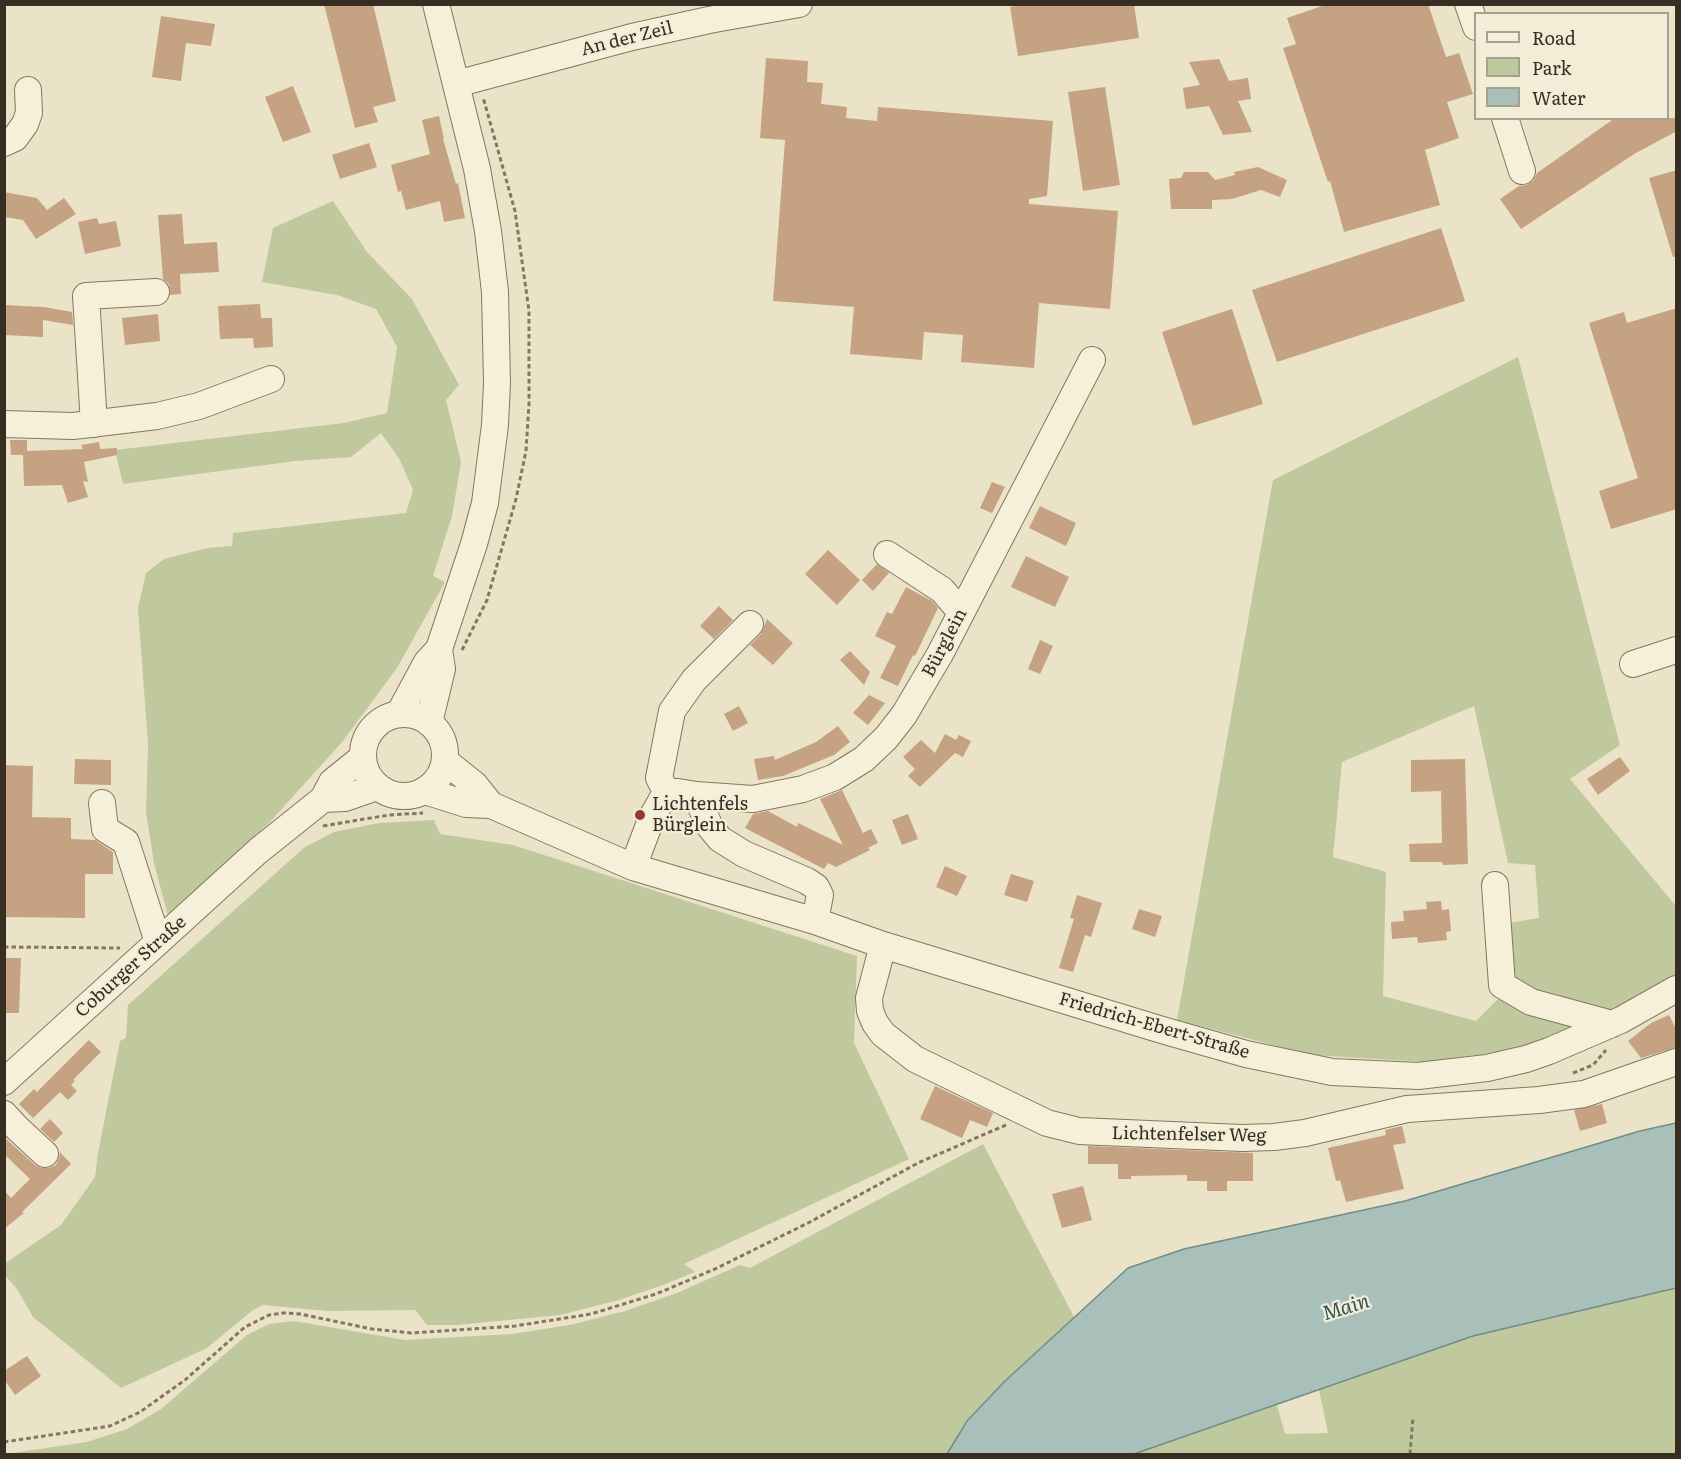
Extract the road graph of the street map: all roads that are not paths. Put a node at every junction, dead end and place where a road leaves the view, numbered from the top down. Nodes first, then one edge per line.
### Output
1 (436, 4) edge
2 (799, 4) edge
3 (1468, 4) edge
4 (1474, 21) edge
5 (456, 84) junction
6 (28, 90) dead end
7 (1506, 120) edge
8 (4, 143) edge
9 (1522, 171) dead end
10 (156, 292) dead end
11 (1092, 360) dead end
12 (271, 379) dead end
13 (4, 424) edge
14 (94, 424) junction
15 (887, 554) dead end
16 (961, 612) junction
17 (750, 624) dead end
18 (438, 649) junction
19 (1677, 650) edge
20 (1633, 664) dead end
21 (399, 714) junction
22 (429, 723) junction
23 (363, 753) junction
24 (445, 760) junction
25 (377, 787) junction
26 (668, 795) junction
27 (696, 795) junction
28 (323, 799) junction
29 (428, 802) junction
30 (102, 803) dead end
31 (491, 806) junction
32 (633, 867) junction
33 (1495, 885) dead end
34 (815, 921) junction
35 (154, 945) junction
36 (883, 945) junction
37 (1677, 989) edge
38 (1610, 1036) junction
39 (1677, 1062) edge
40 (4, 1082) edge
41 (4, 1114) edge
42 (45, 1154) dead end

1 - 5 street
2 - 5 street, An der Zeil
3 - 4 street
5 - 18 street
6 - 8 street
7 - 9 street
10 - 14 street
11 - 16 street, Bürglein
12 - 14 street
13 - 14 street
15 - 16 street
16 - 27 street, Bürglein
17 - 26 street
18 - 21 street
18 - 22 street
19 - 20 street
21 - 22 street
21 - 23 street
22 - 24 street
23 - 25 street
23 - 28 street, Coburger Straße
24 - 29 street
24 - 31 street
25 - 28 street
25 - 29 street
26 - 27 street, Bürglein
26 - 32 street
27 - 34 street
28 - 35 street, Coburger Straße
29 - 31 street
30 - 35 street
31 - 32 street, Friedrich-Ebert-Straße
32 - 34 street, Friedrich-Ebert-Straße
33 - 38 street
34 - 36 street, Friedrich-Ebert-Straße
35 - 40 street, Coburger Straße
36 - 38 street, Friedrich-Ebert-Straße
36 - 39 street, Lichtenfelser Weg
37 - 38 street, Friedrich-Ebert-Straße
41 - 42 street

